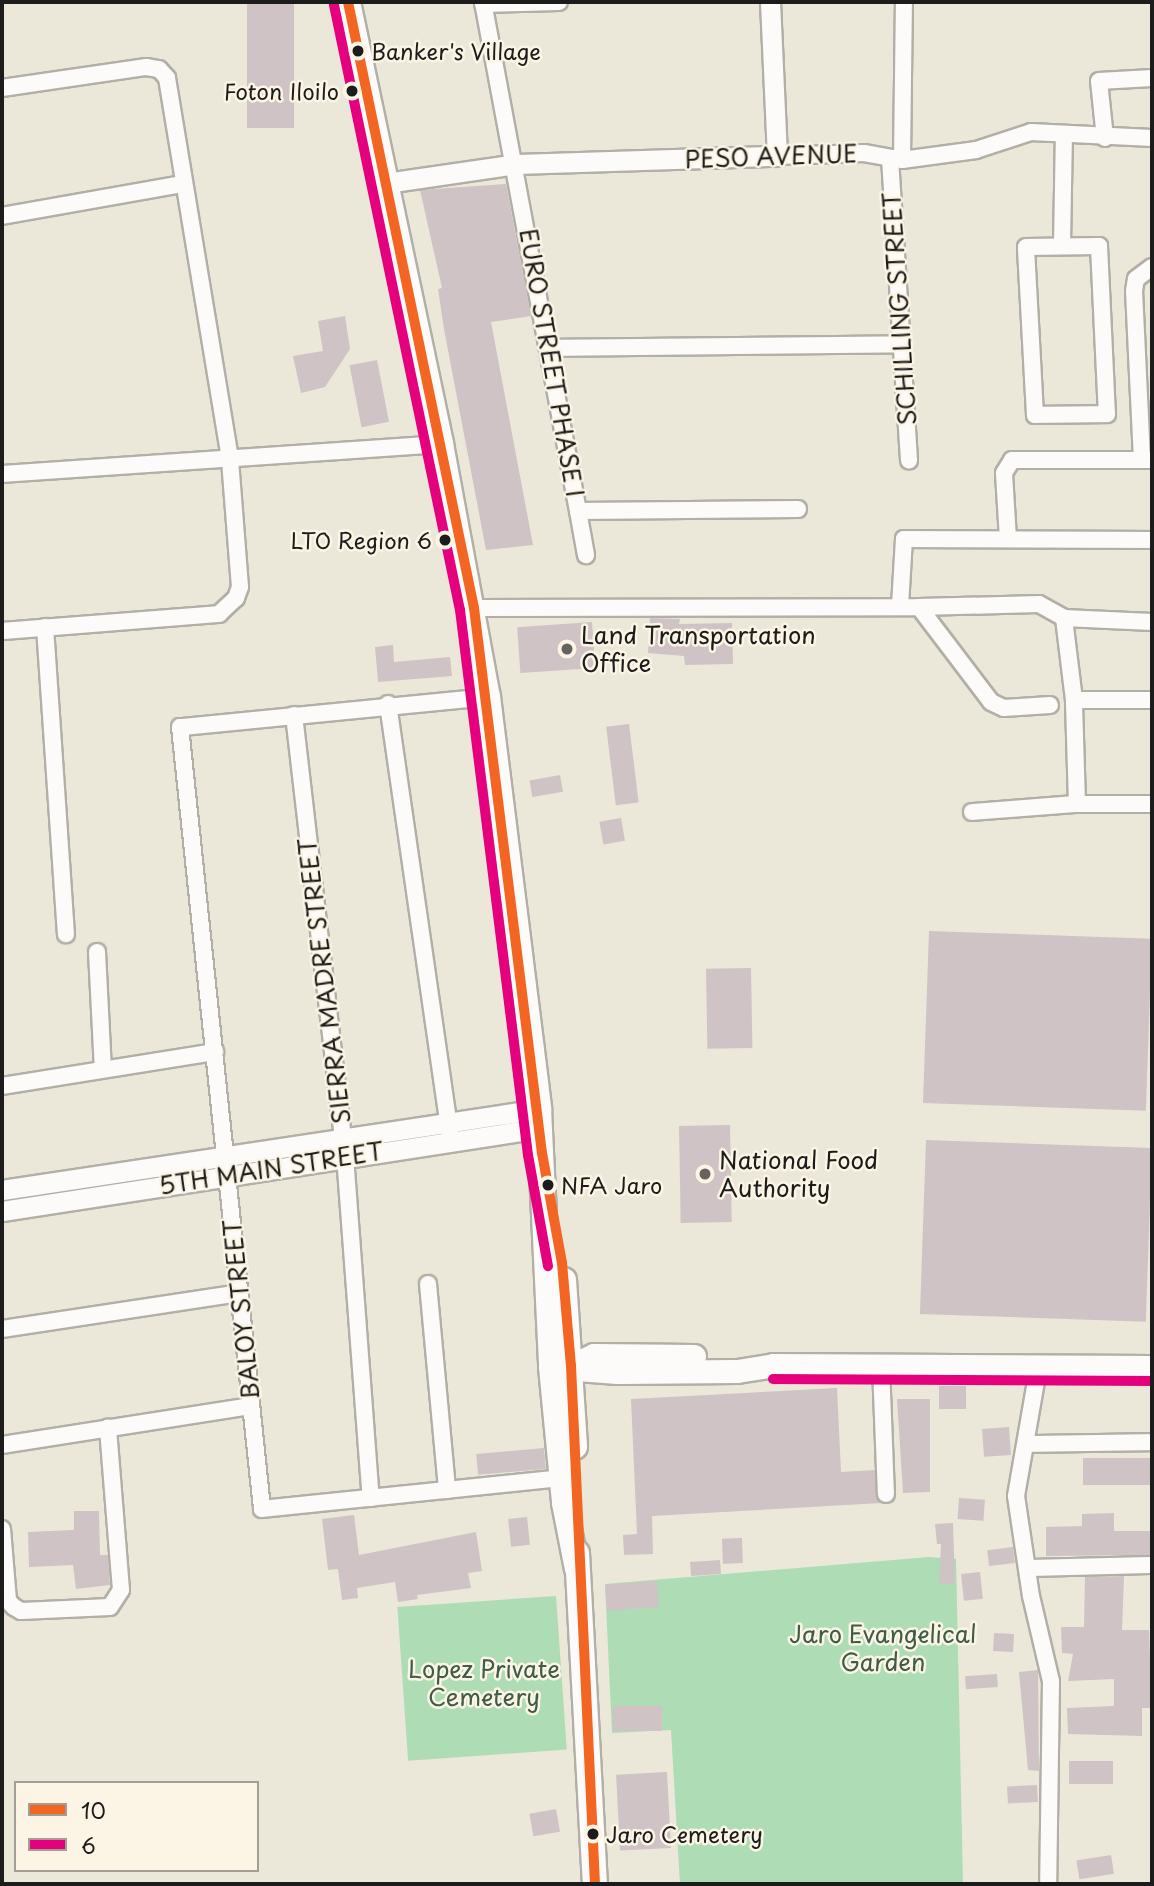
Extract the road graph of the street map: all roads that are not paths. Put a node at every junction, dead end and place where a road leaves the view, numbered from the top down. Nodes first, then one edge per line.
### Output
1 (348, 2) edge
2 (559, 2) edge
3 (769, 2) edge
4 (904, 2) edge
5 (483, 3) edge
6 (1152, 78) edge
7 (2, 88) edge
8 (1064, 135) junction
9 (1105, 138) junction
10 (1152, 138) edge
11 (777, 156) junction
12 (896, 159) junction
13 (516, 164) junction
14 (386, 183) junction
15 (182, 184) junction
16 (2, 216) edge
17 (1062, 246) junction
18 (1152, 267) edge
19 (901, 344) junction
20 (548, 348) junction
21 (1146, 399) edge
22 (441, 444) junction
23 (230, 460) junction
24 (909, 460) dead end
25 (1147, 460) edge
26 (2, 474) edge
27 (798, 509) dead end
28 (578, 511) junction
29 (1008, 538) junction
30 (1152, 540) edge
31 (586, 555) dead end
32 (900, 606) junction
33 (919, 607) junction
34 (474, 608) junction
35 (1064, 618) junction
36 (1152, 622) edge
37 (45, 627) junction
38 (2, 631) edge
39 (488, 696) junction
40 (1074, 700) junction
41 (1152, 700) edge
42 (388, 704) junction
43 (1050, 705) dead end
44 (294, 715) junction
45 (1077, 804) junction
46 (1152, 804) edge
47 (972, 812) dead end
48 (65, 934) dead end
49 (97, 952) dead end
50 (215, 1052) junction
51 (103, 1069) junction
52 (2, 1086) edge
53 (540, 1118) junction
54 (448, 1121) junction
55 (342, 1135) junction
56 (450, 1141) junction
57 (226, 1155) junction
58 (345, 1156) junction
59 (228, 1175) junction
60 (2, 1190) edge
61 (2, 1210) edge
62 (428, 1284) dead end
63 (239, 1293) junction
64 (2, 1329) edge
65 (1039, 1364) junction
66 (561, 1366) junction
67 (881, 1366) junction
68 (1152, 1367) edge
69 (250, 1406) junction
70 (108, 1428) junction
71 (1152, 1442) edge
72 (1026, 1444) junction
73 (2, 1446) edge
74 (562, 1478) junction
75 (447, 1490) junction
76 (886, 1494) dead end
77 (371, 1498) junction
78 (2, 1529) edge
79 (1152, 1565) edge
80 (1028, 1568) junction
81 (577, 1569) junction
82 (4, 1579) edge
83 (595, 1884) edge
84 (1048, 1884) edge

1 - 14 main road
2 - 5 street
3 - 11 street
4 - 12 street, SCHILLING STREET
5 - 13 street, EURO STREET PHASE I
6 - 9 street
7 - 15 street
8 - 9 street, PESO AVENUE
8 - 12 street, PESO AVENUE
8 - 17 street
9 - 10 street, PESO AVENUE
11 - 12 street, PESO AVENUE
11 - 13 street, PESO AVENUE
12 - 19 street, SCHILLING STREET
13 - 14 street, PESO AVENUE
13 - 20 street, EURO STREET PHASE I
14 - 22 main road
15 - 16 street
15 - 23 street
17 - 17 street
18 - 21 street
19 - 20 street
19 - 24 street, SCHILLING STREET
20 - 28 street, EURO STREET PHASE I
21 - 25 street
22 - 23 street
22 - 34 main road
23 - 26 street
23 - 37 street
25 - 29 street
27 - 28 street, EURO STREET PHASE I
28 - 31 street
29 - 30 street
29 - 32 street
32 - 33 street
32 - 34 street
33 - 35 street
33 - 43 street
34 - 39 main road
35 - 36 street
35 - 40 street
37 - 38 street
37 - 48 street
39 - 42 street
39 - 53 main road
40 - 41 street
40 - 45 street
42 - 44 street
42 - 54 street
44 - 50 street, BALOY STREET
44 - 55 street, SIERRA MADRE STREET
45 - 46 street
45 - 47 street
49 - 51 street
50 - 51 street
50 - 57 street, BALOY STREET
51 - 52 street
53 - 54 street, 5TH MAIN STREET
53 - 56 street, 5TH MAIN STREET
53 - 66 main road
54 - 55 street, 5TH MAIN STREET
54 - 56 street
55 - 57 street, 5TH MAIN STREET
55 - 58 street, SIERRA MADRE STREET
56 - 58 street, 5TH MAIN STREET
57 - 59 street, BALOY STREET
57 - 60 street, 5TH MAIN STREET
58 - 59 street, 5TH MAIN STREET
58 - 77 street, SIERRA MADRE STREET
59 - 61 street, 5TH MAIN STREET
59 - 63 street, BALOY STREET
62 - 75 street
63 - 64 street
63 - 69 street, BALOY STREET
65 - 67 main road
65 - 68 main road
65 - 72 street
66 - 67 main road
66 - 74 main road
66 - 81 main road
67 - 76 street
69 - 70 street
69 - 77 street, BALOY STREET
70 - 73 street
70 - 82 street
71 - 72 street
72 - 80 street
74 - 75 street, BALOY STREET
74 - 81 main road
75 - 77 street, BALOY STREET
78 - 82 street
79 - 80 street
80 - 84 street
81 - 83 main road

